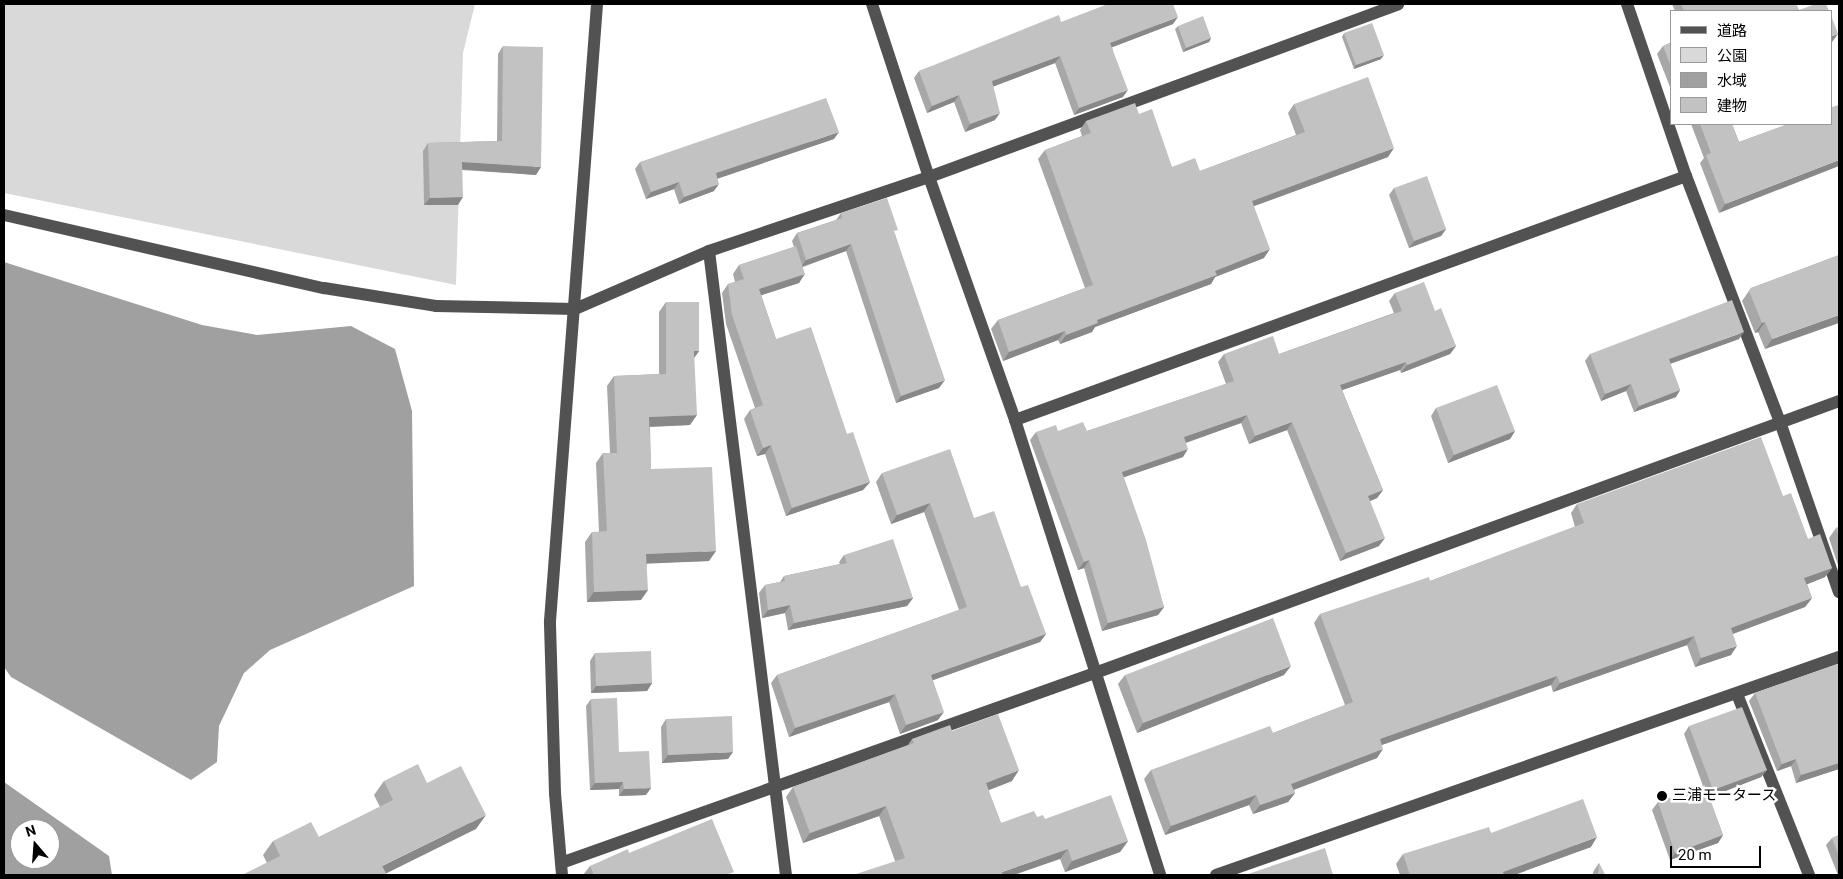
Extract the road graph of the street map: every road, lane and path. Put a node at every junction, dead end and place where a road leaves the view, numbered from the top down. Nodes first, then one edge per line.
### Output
1 (597, 4) edge
2 (872, 4) edge
3 (1398, 4) edge
4 (1627, 4) edge
5 (1686, 176) junction
6 (929, 177) junction
7 (4, 215) edge
8 (709, 251) junction
9 (575, 309) junction
10 (1839, 401) edge
11 (1015, 420) junction
12 (1780, 422) junction
13 (1839, 592) edge
14 (1839, 657) edge
15 (1094, 673) junction
16 (1737, 694) junction
17 (774, 786) junction
18 (561, 869) edge
19 (786, 875) edge
20 (1160, 875) edge
21 (1216, 875) edge
22 (1809, 875) edge

1 - 9 street
2 - 6 street
3 - 6 street
4 - 5 street
5 - 11 street
5 - 12 street
6 - 8 street
6 - 11 street
7 - 9 street
8 - 9 street
8 - 17 street
9 - 18 street
10 - 12 street
11 - 15 street
12 - 13 street
12 - 15 street
14 - 16 street
15 - 17 street
15 - 20 street
16 - 21 street
16 - 22 street
17 - 18 street
17 - 19 street

